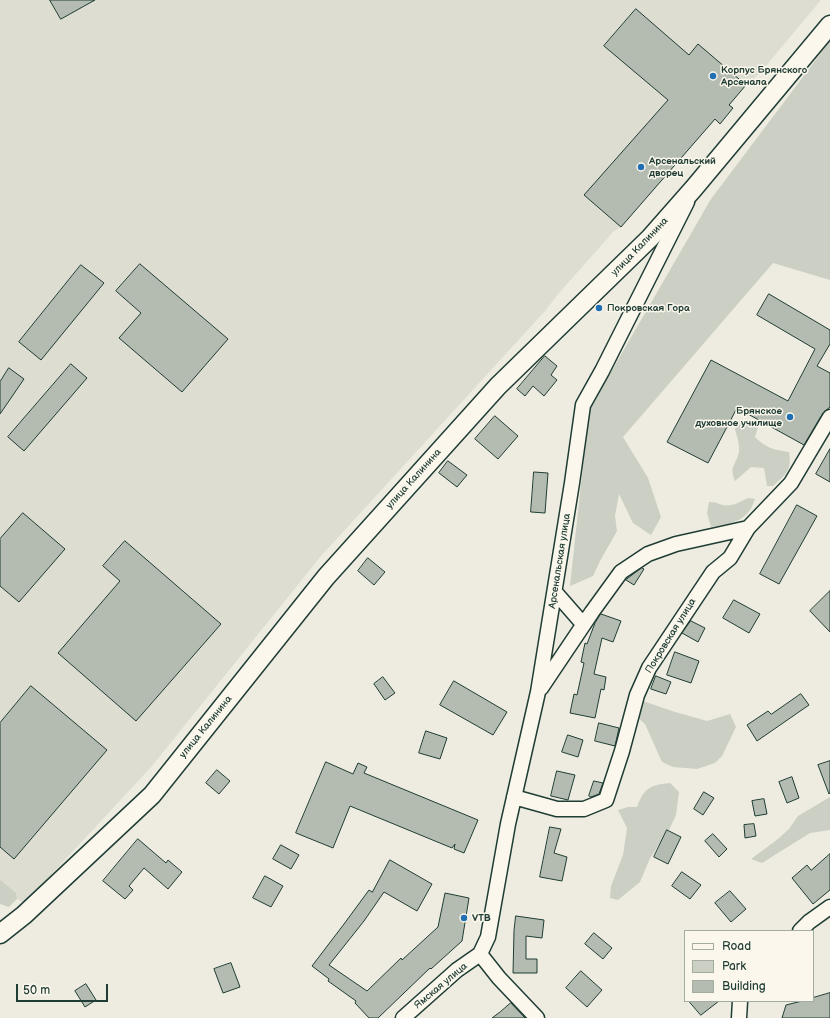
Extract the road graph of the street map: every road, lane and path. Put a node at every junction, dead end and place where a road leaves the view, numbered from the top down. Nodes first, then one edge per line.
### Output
1 (830, 25) edge
2 (694, 188) junction
3 (830, 417) edge
4 (748, 528) junction
5 (555, 592) junction
6 (583, 624) junction
7 (538, 692) junction
8 (514, 797) junction
9 (830, 908) edge
10 (801, 930) edge
11 (0, 934) edge
12 (480, 954) junction
13 (740, 1002) edge
14 (403, 1018) edge
15 (537, 1018) edge
16 (739, 1018) edge

1 - 2 main road, улица Калинина
2 - 5 street, Арсенальская улица
2 - 11 main road, улица Калинина
3 - 4 street, Покровская улица
4 - 6 street
4 - 8 street, Покровская улица
5 - 6 street
5 - 7 street, Арсенальская улица
6 - 7 street
7 - 8 street, Арсенальская улица
8 - 12 street, Арсенальская улица
9 - 10 street
12 - 14 street, Ямская улица
12 - 15 street
13 - 16 street

